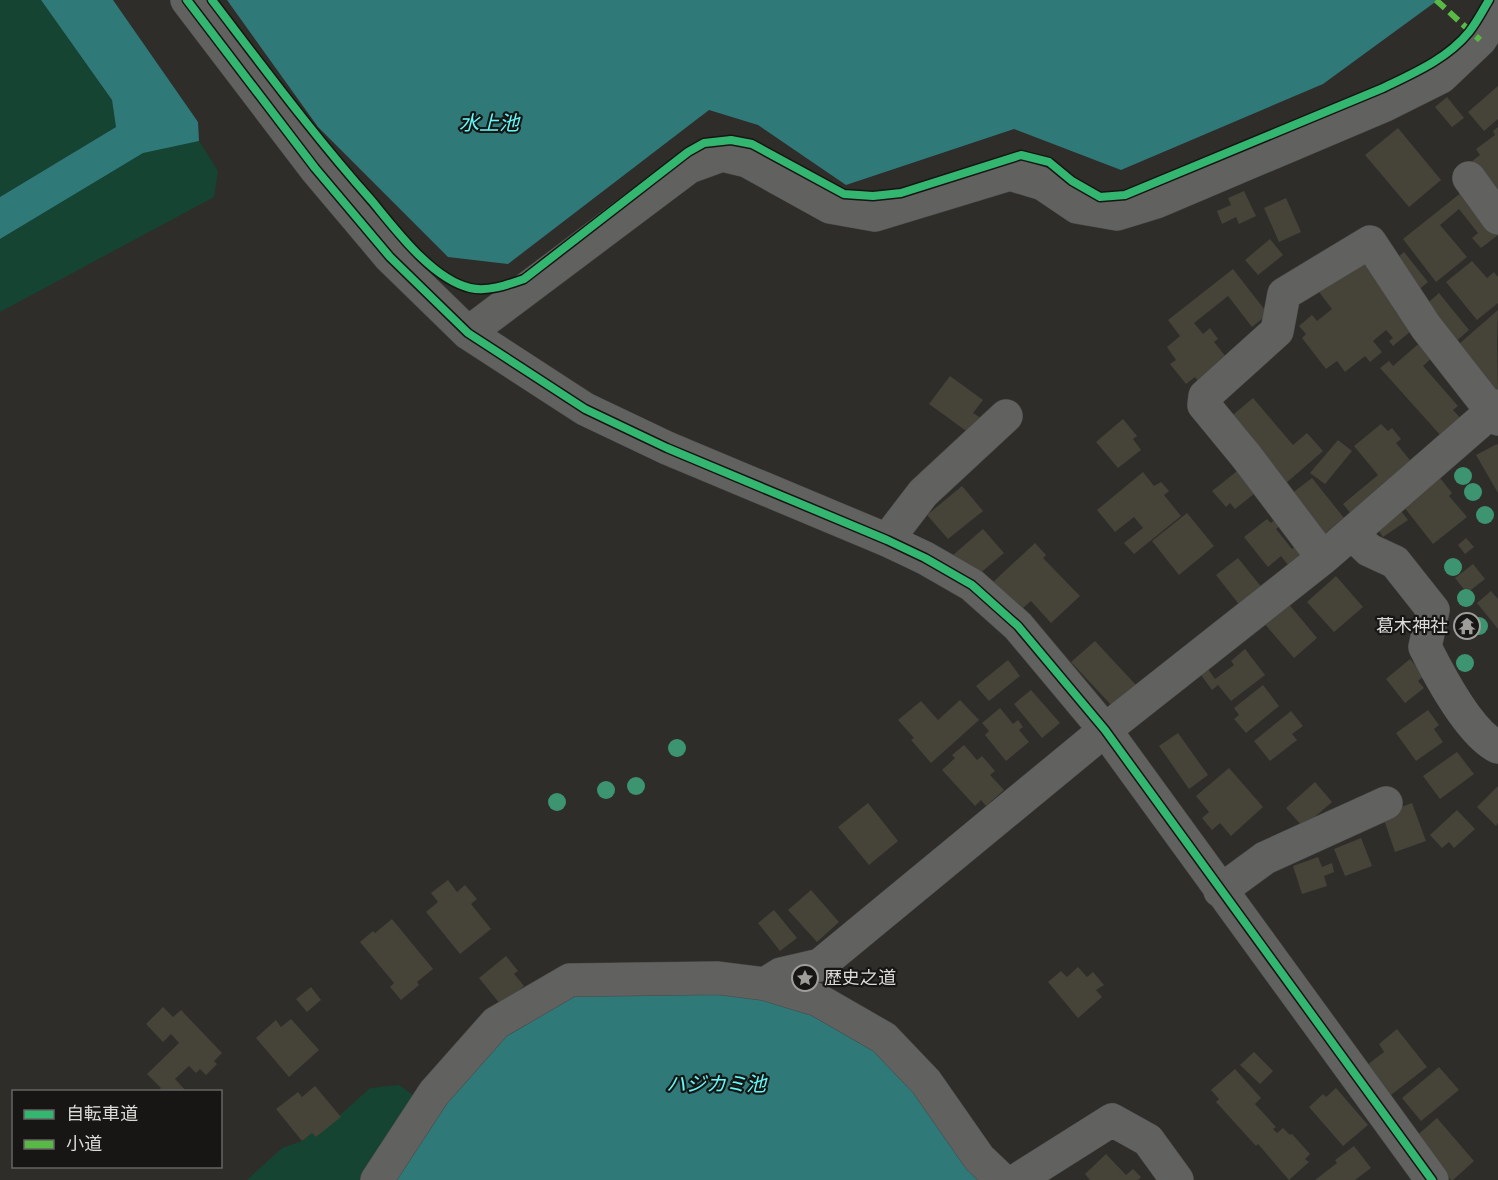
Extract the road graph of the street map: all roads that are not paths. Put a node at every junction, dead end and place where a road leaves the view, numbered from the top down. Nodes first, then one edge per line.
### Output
1 (188, 0) edge
2 (1498, 13) edge
3 (1489, 49) edge
4 (1469, 178) dead end
5 (1498, 218) edge
6 (468, 333) junction
7 (1496, 412) edge
8 (1006, 416) dead end
9 (1352, 534) junction
10 (887, 540) junction
11 (1323, 558) junction
12 (1105, 730) junction
13 (1498, 747) edge
14 (1386, 803) dead end
15 (1220, 891) junction
16 (819, 965) junction
17 (765, 984) junction
18 (818, 1000) junction
19 (377, 1180) edge
20 (1002, 1180) edge
21 (1017, 1180) edge
22 (1177, 1180) edge
23 (1432, 1180) edge

1 - 6 street
2 - 3 street
3 - 6 street
4 - 5 street
6 - 10 street
7 - 9 street
7 - 11 street
8 - 10 street
9 - 11 street
9 - 13 street
10 - 12 street
11 - 12 street
12 - 15 street
12 - 16 street
14 - 15 street
15 - 23 street
16 - 17 street
16 - 18 street
17 - 18 street
17 - 19 street
18 - 20 street
21 - 22 street

